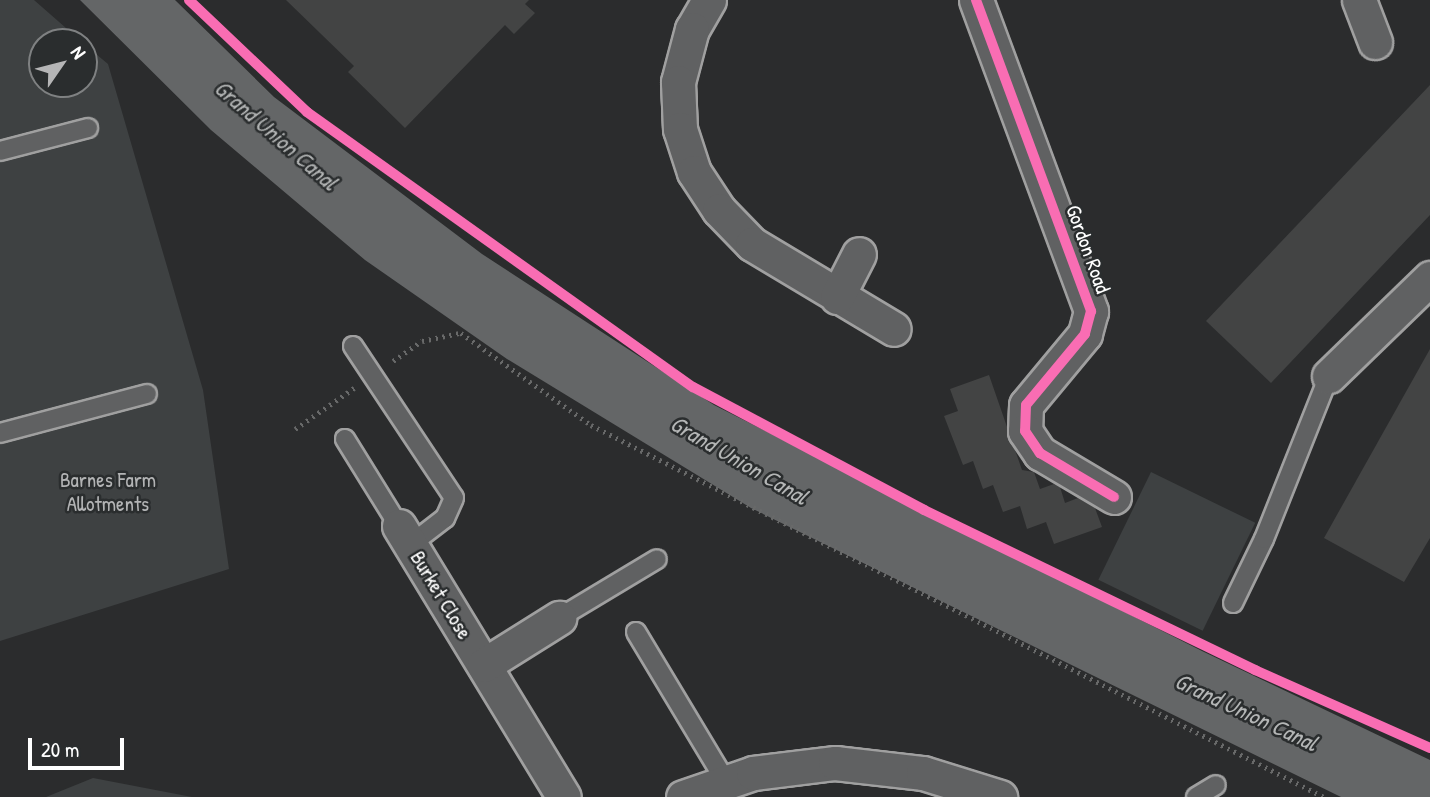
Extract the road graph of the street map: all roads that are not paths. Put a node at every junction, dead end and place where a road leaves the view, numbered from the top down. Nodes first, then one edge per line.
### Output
1 (709, 0) edge
2 (976, 0) edge
3 (1359, 0) edge
4 (1375, 42) dead end
5 (88, 128) dead end
6 (0, 151) edge
7 (859, 254) dead end
8 (1430, 278) edge
9 (837, 297) junction
10 (894, 329) dead end
11 (353, 346) dead end
12 (1329, 376) joint
13 (147, 394) dead end
14 (0, 433) edge
15 (345, 439) dead end
16 (1114, 497) dead end
17 (405, 535) junction
18 (657, 559) dead end
19 (1233, 603) dead end
20 (559, 618) joint
21 (636, 632) dead end
22 (484, 665) junction
23 (726, 782) junction
24 (1216, 785) dead end
25 (564, 797) edge
26 (683, 797) edge
27 (1000, 797) edge
28 (1196, 797) edge

1 - 9 street
2 - 16 street, Gordon Road
3 - 4 street
5 - 6 lane
7 - 9 street
8 - 12 street
9 - 10 street
11 - 17 lane
12 - 19 lane
13 - 14 lane
15 - 17 lane
17 - 22 street, Burket Close
18 - 20 lane
20 - 22 street
21 - 23 lane
22 - 25 street, Burket Close
23 - 26 street
23 - 27 street
24 - 28 lane

